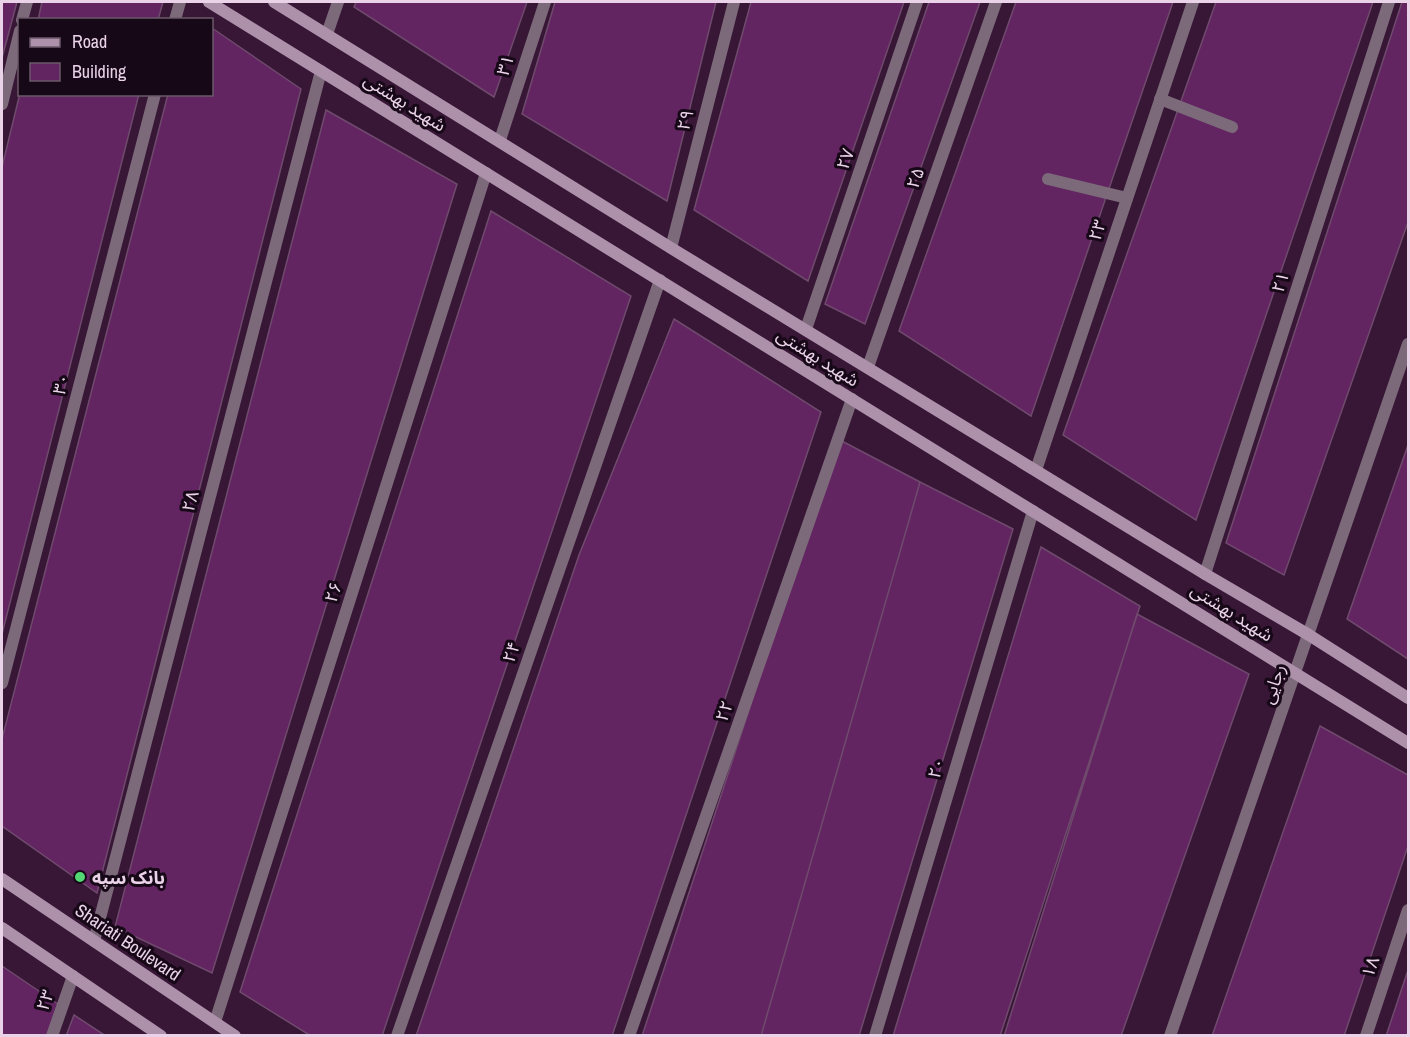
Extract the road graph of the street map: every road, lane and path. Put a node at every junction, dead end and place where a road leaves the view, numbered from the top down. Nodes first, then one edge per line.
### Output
1 (27, 2) edge
2 (180, 2) edge
3 (209, 2) edge
4 (274, 2) edge
5 (338, 2) edge
6 (545, 2) edge
7 (734, 2) edge
8 (917, 2) edge
9 (996, 2) edge
10 (1192, 2) edge
11 (1389, 2) edge
12 (23, 18) edge
13 (176, 18) edge
14 (327, 34) junction
15 (18, 39) edge
16 (321, 71) junction
17 (154, 96) edge
18 (1160, 99) junction
19 (2, 104) edge
20 (1232, 127) dead end
21 (500, 140) junction
22 (486, 173) junction
23 (1048, 179) dead end
24 (1127, 198) junction
25 (671, 249) junction
26 (660, 280) junction
27 (806, 329) junction
28 (1408, 344) edge
29 (868, 367) junction
30 (852, 399) junction
31 (1036, 470) junction
32 (1032, 511) junction
33 (1205, 574) junction
34 (1309, 634) junction
35 (1296, 673) junction
36 (2, 683) edge
37 (1408, 698) edge
38 (1408, 743) edge
39 (2, 879) edge
40 (1408, 910) edge
41 (2, 928) edge
42 (94, 941) junction
43 (73, 976) junction
44 (215, 1022) junction
45 (51, 1035) edge
46 (161, 1035) edge
47 (235, 1035) edge
48 (397, 1035) edge
49 (630, 1035) edge
50 (875, 1035) edge
51 (1170, 1035) edge
52 (1366, 1035) edge

1 - 12 street
2 - 13 street
3 - 16 main road, شهید بهشتی
4 - 14 main road, شهید بهشتی
5 - 14 street
6 - 21 street, ۳۱
7 - 25 street, ۲۹
8 - 27 street, ۲۷
9 - 29 street, ۲۵
10 - 18 street, ۲۳
11 - 33 street, ۲۱
14 - 21 main road, شهید بهشتی
15 - 19 street
16 - 22 main road, شهید بهشتی
16 - 42 street, ۲۸
17 - 36 street, ۳۰
18 - 20 street
18 - 24 street, ۲۳
21 - 25 main road, شهید بهشتی
22 - 26 main road, شهید بهشتی
22 - 44 street, ۲۶
23 - 24 street
24 - 31 street, ۲۳
25 - 27 main road, شهید بهشتی
26 - 30 main road, شهید بهشتی
26 - 48 street, ۲۴
27 - 29 main road, شهید بهشتی
28 - 34 street, رجایی
29 - 31 main road, شهید بهشتی
30 - 32 main road, شهید بهشتی
30 - 49 street, ۲۲
31 - 33 main road, شهید بهشتی
32 - 35 main road, شهید بهشتی
32 - 50 street, ۲۰
33 - 34 main road, شهید بهشتی
34 - 35 street, رجایی
34 - 37 main road, شهید بهشتی
35 - 38 main road, شهید بهشتی
35 - 51 street, رجایی
39 - 42 main road, Shariati Boulevard
40 - 52 street, ۱۸
41 - 43 main road
42 - 44 main road, Shariati Boulevard
43 - 45 street, ۲۳
43 - 46 main road
44 - 47 main road, Shariati Boulevard

